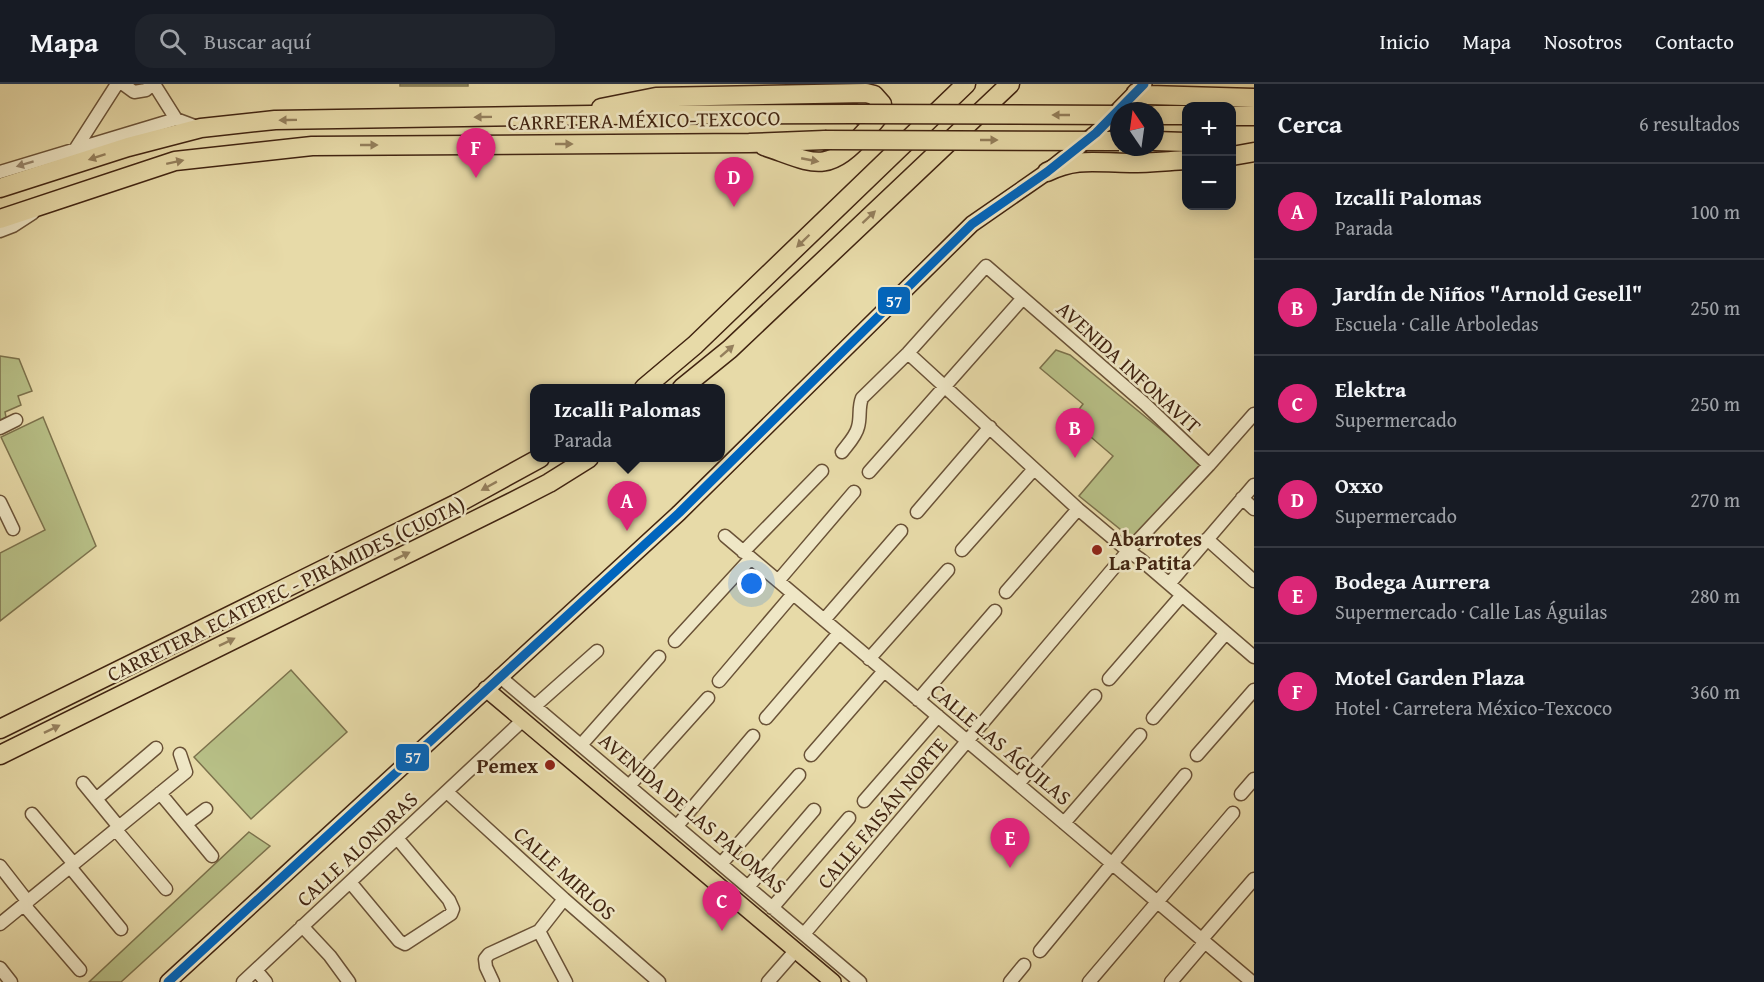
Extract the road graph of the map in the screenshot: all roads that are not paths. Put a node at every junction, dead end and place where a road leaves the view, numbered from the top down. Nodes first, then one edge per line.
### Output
1 (117, 84) edge
2 (123, 84) edge
3 (153, 84) edge
4 (966, 84) edge
5 (1010, 84) edge
6 (1140, 88) edge
7 (1254, 98) edge
8 (1110, 115) edge
9 (1164, 115) edge
10 (1182, 115) edge
11 (576, 116) junction
12 (1236, 116) edge
13 (1254, 116) edge
14 (176, 119) junction
15 (201, 128) junction
16 (1110, 141) edge
17 (1164, 141) edge
18 (754, 142) junction
19 (1182, 142) edge
20 (1236, 143) edge
21 (1254, 143) edge
22 (76, 148) junction
23 (1254, 152) edge
24 (1236, 155) edge
25 (1182, 160) edge
26 (0, 172) edge
27 (1047, 172) junction
28 (0, 188) edge
29 (53, 200) junction
30 (0, 219) edge
31 (0, 231) edge
32 (1023, 298) junction
33 (908, 353) junction
34 (649, 384) edge
35 (687, 384) edge
36 (948, 384) junction
37 (1254, 414) edge
38 (16, 420) dead end
39 (990, 427) junction
40 (0, 428) edge
41 (842, 452) dead end
42 (533, 462) edge
43 (583, 462) edge
44 (1209, 465) junction
45 (1034, 469) junction
46 (822, 471) dead end
47 (869, 472) dead end
48 (1254, 485) edge
49 (854, 492) dead end
50 (1242, 498) junction
51 (0, 502) edge
52 (1078, 509) junction
53 (1254, 509) edge
54 (917, 512) dead end
55 (13, 529) dead end
56 (901, 531) dead end
57 (725, 536) dead end
58 (1207, 539) junction
59 (962, 550) dead end
60 (1128, 551) junction
61 (747, 555) junction
62 (948, 570) dead end
63 (778, 581) junction
64 (1254, 581) edge
65 (1169, 584) junction
66 (1006, 592) dead end
67 (793, 594) junction
68 (1182, 596) junction
69 (995, 610) dead end
70 (824, 620) junction
71 (839, 633) junction
72 (1226, 634) junction
73 (675, 641) dead end
74 (597, 651) dead end
75 (659, 657) dead end
76 (1254, 657) edge
77 (869, 659) junction
78 (885, 671) junction
79 (499, 676) junction
80 (1109, 679) dead end
81 (719, 681) dead end
82 (486, 689) junction
83 (1254, 690) edge
84 (1095, 696) dead end
85 (708, 698) dead end
86 (918, 700) junction
87 (535, 706) junction
88 (938, 716) junction
89 (766, 718) dead end
90 (1153, 718) dead end
91 (523, 720) junction
92 (0, 729) edge
93 (1140, 735) dead end
94 (753, 736) dead end
95 (968, 742) junction
96 (581, 745) junction
97 (156, 748) dead end
98 (0, 754) edge
99 (180, 754) dead end
100 (812, 755) dead end
101 (1197, 755) dead end
102 (799, 775) dead end
103 (1185, 775) dead end
104 (1254, 779) edge
105 (83, 783) dead end
106 (1018, 784) junction
107 (629, 786) junction
108 (447, 792) junction
109 (160, 793) junction
110 (1241, 794) dead end
111 (96, 799) junction
112 (864, 801) dead end
113 (206, 809) dead end
114 (814, 810) dead end
115 (1233, 813) dead end
116 (32, 814) dead end
117 (849, 818) dead end
118 (1064, 823) junction
119 (186, 824) junction
120 (677, 826) junction
121 (117, 828) junction
122 (397, 838) junction
123 (212, 856) dead end
124 (1113, 863) junction
125 (721, 864) junction
126 (0, 866) edge
127 (72, 866) junction
128 (1254, 879) edge
129 (350, 882) junction
130 (748, 887) junction
131 (166, 889) dead end
132 (564, 899) junction
133 (1157, 902) junction
134 (26, 903) junction
135 (772, 908) junction
136 (0, 924) edge
137 (302, 926) junction
138 (121, 929) dead end
139 (539, 931) junction
140 (804, 934) junction
141 (1204, 941) junction
142 (795, 950) junction
143 (1040, 951) dead end
144 (1024, 965) dead end
145 (0, 968) edge
146 (80, 970) dead end
147 (256, 970) junction
148 (1251, 979) edge
149 (11, 982) edge
150 (168, 982) edge
151 (243, 982) edge
152 (266, 982) edge
153 (349, 982) edge
154 (493, 982) edge
155 (566, 982) edge
156 (659, 982) edge
157 (768, 982) edge
158 (833, 982) edge
159 (860, 982) edge
160 (1010, 982) edge
161 (1089, 982) edge
162 (1172, 982) edge

1 - 22 street
2 - 3 street
3 - 14 street
4 -> 34 highway
35 -> 5 highway
6 - 7 highway
6 - 27 main road
8 -> 11 highway, CARRETERA MÉXICO-TEXCOCO, bridge
9 - 10 highway
11 -> 15 highway, CARRETERA MÉXICO-TEXCOCO
18 -> 11 highway
12 - 13 highway
14 - 15 street
14 - 22 street
15 -> 28 highway, CARRETERA MÉXICO-TEXCOCO
18 -> 16 highway, CARRETERA MÉXICO-TEXCOCO, bridge
17 - 19 highway
29 -> 18 highway, CARRETERA MÉXICO-TEXCOCO
20 - 21 highway
22 -> 26 street
23 - 24 highway
25 - 27 highway
27 - 79 main road
29 - 30 highway, CARRETERA MÉXICO-TEXCOCO
29 - 31 street
32 - 33 street, AVENIDA INFONAVIT
32 - 36 street
32 - 44 street, AVENIDA INFONAVIT
33 - 36 street
33 - 41 street
36 - 39 street
36 - 47 street
37 - 44 street, CALLE FAISÁN NORTE
38 - 40 street
39 - 45 street
39 - 54 street
42 -> 92 highway, CARRETERA ECATEPEC - PIRÁMIDES (CUOTA)
98 -> 43 highway, CARRETERA ECATEPEC - PIRÁMIDES (CUOTA)
44 - 60 street, CALLE FAISÁN NORTE
45 - 52 street
45 - 59 street
46 - 61 street
48 - 50 street
49 - 63 street
50 - 53 street
50 - 58 street
51 - 55 street
52 - 60 street
52 - 66 street
56 - 70 street
57 - 61 street, CALLE LAS ÁGUILAS
58 - 64 street
58 - 65 street
60 - 65 street
60 - 95 street, CALLE FAISÁN NORTE
61 - 63 street, CALLE LAS ÁGUILAS
61 - 73 street
62 - 77 street
63 - 67 street, CALLE LAS ÁGUILAS
65 - 68 street
67 - 70 street, CALLE LAS ÁGUILAS
67 - 81 street
68 - 72 street
68 - 80 street
69 - 86 street
70 - 71 street, CALLE LAS ÁGUILAS
71 - 77 street, CALLE LAS ÁGUILAS
71 - 89 street
72 - 76 street
72 - 90 street
74 - 87 street
75 - 96 street
77 - 78 street, CALLE LAS ÁGUILAS
78 - 86 street, CALLE LAS ÁGUILAS
78 - 100 street
79 - 82 main road
79 - 87 street, AVENIDA DE LAS PALOMAS
82 - 91 main road, AVENIDA DE LAS PALOMAS
82 - 150 main road
83 - 101 street
84 - 106 street
85 - 107 street
86 - 88 street, CALLE LAS ÁGUILAS
87 - 96 street, AVENIDA DE LAS PALOMAS
88 - 95 street, CALLE LAS ÁGUILAS
88 - 112 street
91 - 108 street, CALLE ALONDRAS
91 - 142 main road, AVENIDA DE LAS PALOMAS
93 - 118 street
94 - 120 street
95 - 106 street, CALLE LAS ÁGUILAS
95 - 140 street, CALLE FAISÁN NORTE
96 - 107 street, AVENIDA DE LAS PALOMAS
97 - 111 street
99 - 109 street
102 - 125 street
103 - 124 street
104 - 110 street
105 - 111 street
106 - 118 street, CALLE LAS ÁGUILAS
107 - 120 street, AVENIDA DE LAS PALOMAS
108 - 122 street, CALLE ALONDRAS
108 - 132 street, CALLE MIRLOS
109 - 119 street
109 - 121 street
111 - 121 street
113 - 119 street
114 - 130 street
115 - 133 street
116 - 127 street
117 - 135 street
118 - 124 street, CALLE LAS ÁGUILAS
119 - 123 street
120 - 125 street, AVENIDA DE LAS PALOMAS
121 - 127 street
121 - 131 street
122 - 129 street, CALLE ALONDRAS
122 - 129 street
124 - 133 street, CALLE LAS ÁGUILAS
124 - 143 street
125 - 130 street, AVENIDA DE LAS PALOMAS
126 - 134 street
127 - 134 street
127 - 138 street
128 - 141 street
129 - 137 street, CALLE ALONDRAS
130 - 135 street, AVENIDA DE LAS PALOMAS
132 - 139 street
132 - 156 street, CALLE MIRLOS
133 - 141 street, CALLE LAS ÁGUILAS
133 - 161 street
134 - 136 street
134 - 146 street
135 - 140 street, AVENIDA DE LAS PALOMAS
137 - 147 street, CALLE ALONDRAS
137 - 153 street
139 - 154 street
139 - 155 street
140 - 159 street, AVENIDA DE LAS PALOMAS
141 - 148 street, CALLE LAS ÁGUILAS
141 - 162 street
142 - 157 street
142 - 158 main road, AVENIDA DE LAS PALOMAS
144 - 160 street
145 - 149 street
147 - 151 street, CALLE ALONDRAS
147 - 152 street

